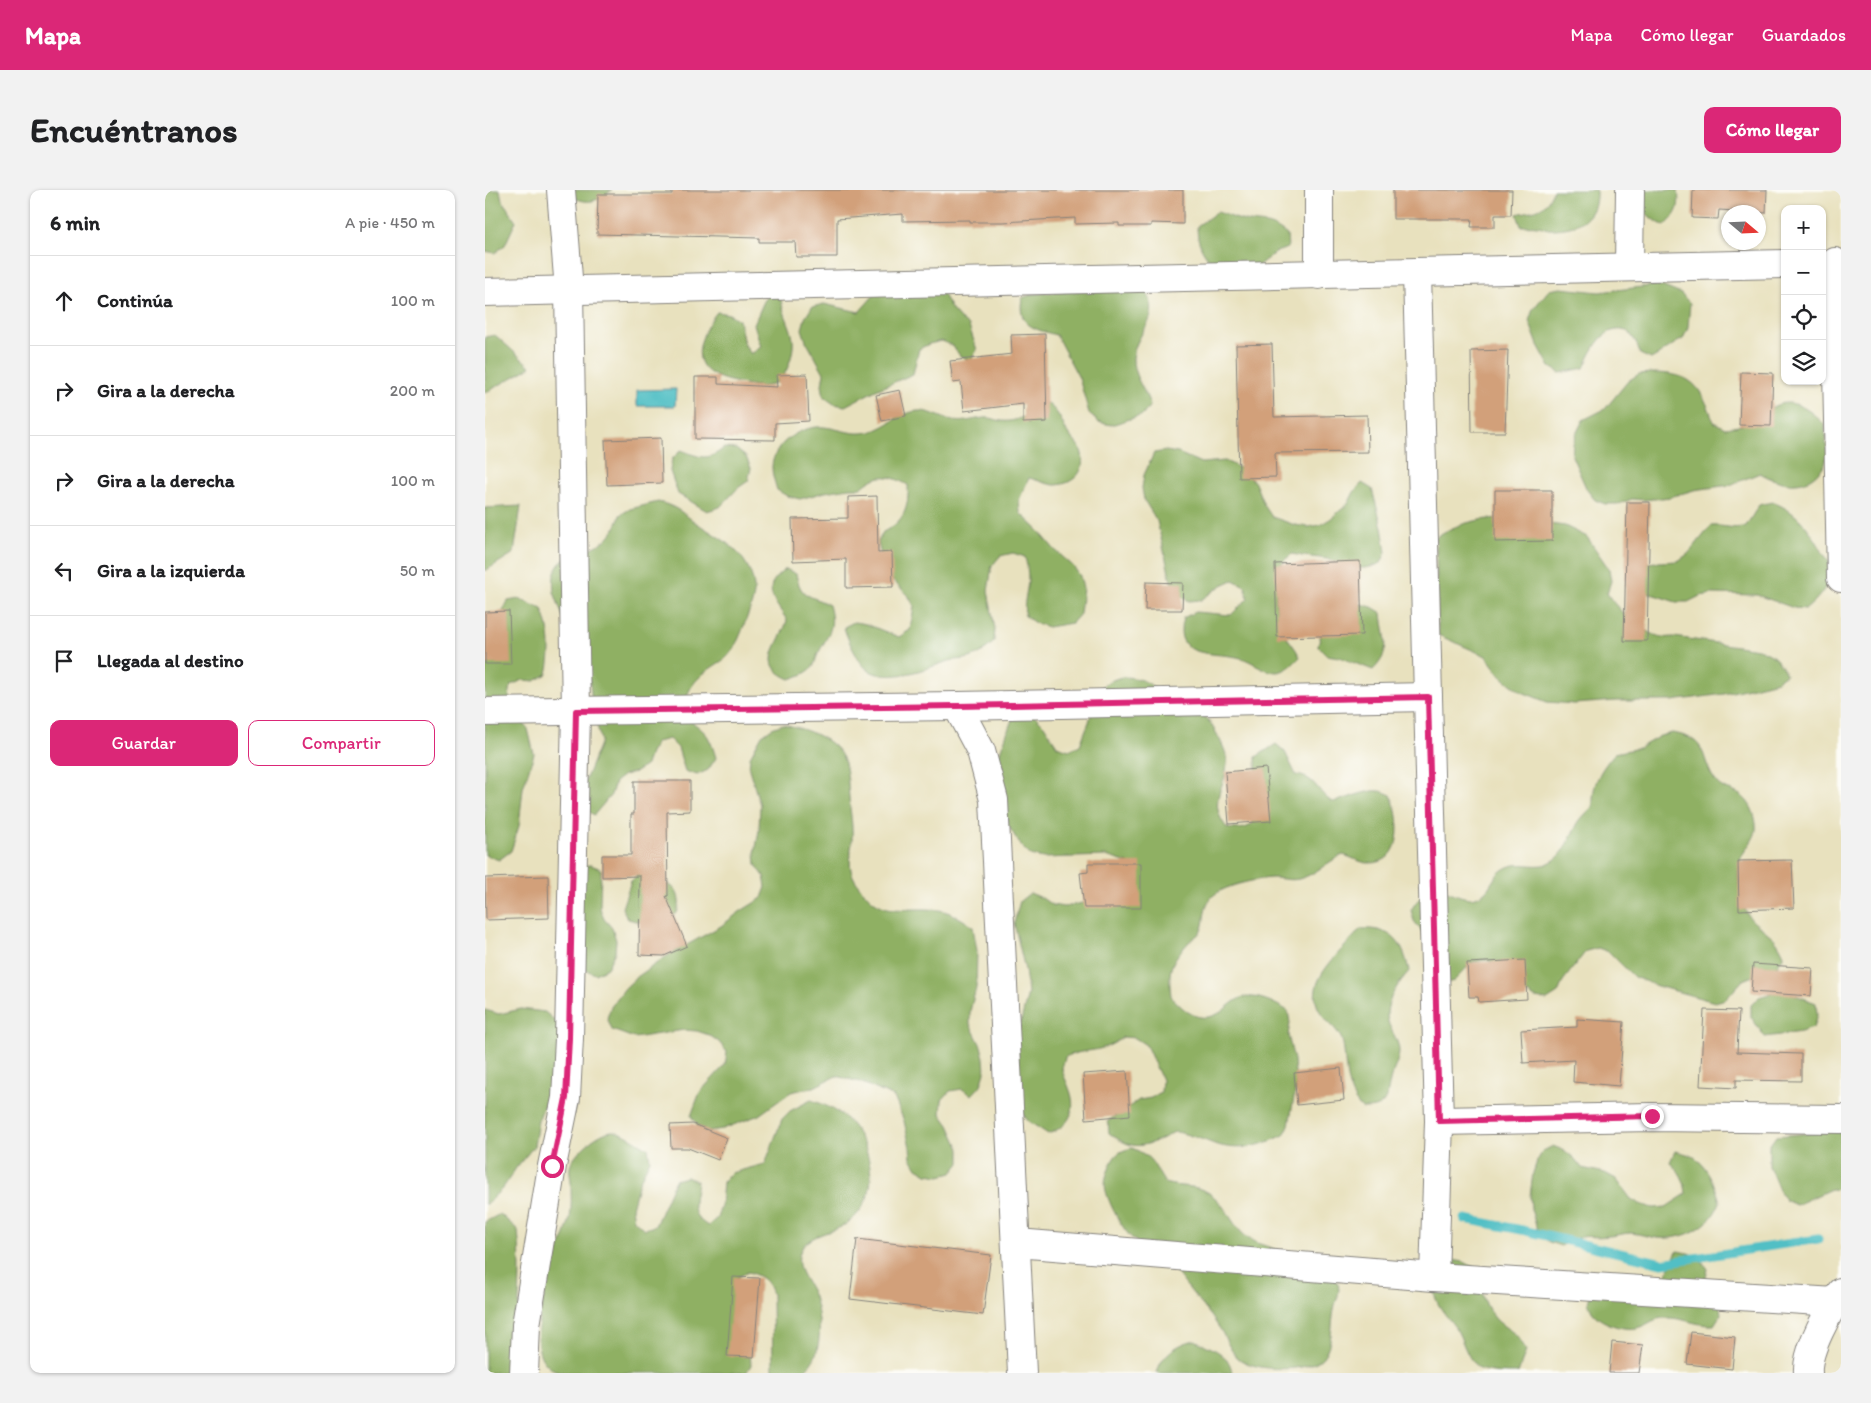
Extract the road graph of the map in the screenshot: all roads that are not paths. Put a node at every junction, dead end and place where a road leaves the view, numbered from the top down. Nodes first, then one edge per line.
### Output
1 (561, 190) edge
2 (1319, 190) edge
3 (1630, 190) edge
4 (1833, 263) edge
5 (1781, 264) edge
6 (1629, 268) junction
7 (1417, 273) junction
8 (1319, 275) junction
9 (569, 290) junction
10 (485, 292) edge
11 (1841, 578) edge
12 (1428, 697) junction
13 (957, 706) junction
14 (576, 711) junction
15 (485, 712) edge
16 (1841, 1119) edge
17 (1439, 1121) junction
18 (1017, 1243) junction
19 (1434, 1277) junction
20 (1838, 1297) edge
21 (524, 1373) edge
22 (1022, 1373) edge
23 (1808, 1373) edge

1 - 9 street
2 - 8 street
3 - 6 street
4 - 11 street
5 - 6 street
6 - 7 street
7 - 8 street
7 - 12 street
8 - 9 street
9 - 10 street
9 - 14 street
12 - 13 street
12 - 17 street
13 - 14 street
13 - 18 street
14 - 15 street
14 - 21 street
16 - 17 street
17 - 19 street
18 - 19 street
18 - 22 street
19 - 20 street
20 - 23 street

